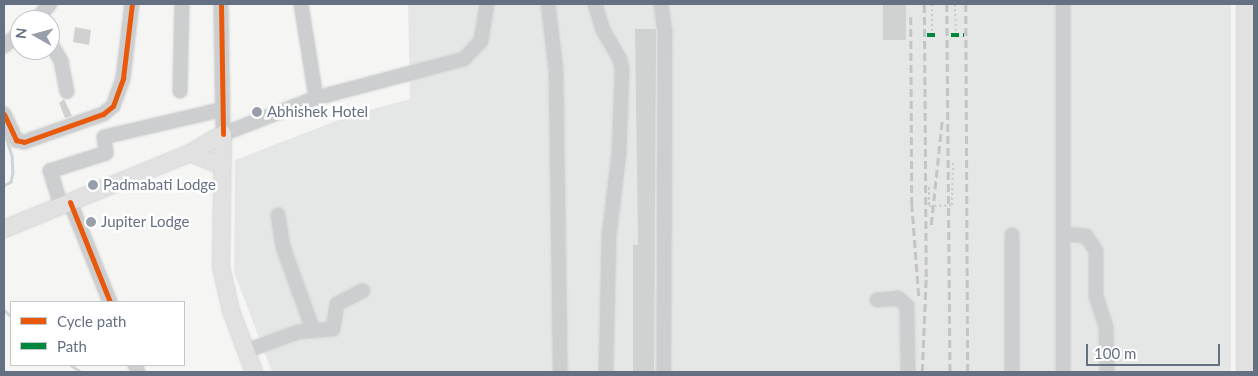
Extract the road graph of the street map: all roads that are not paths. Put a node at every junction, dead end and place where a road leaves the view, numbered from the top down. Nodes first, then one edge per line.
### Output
1 (132, 4) edge
2 (182, 4) edge
3 (222, 4) edge
4 (301, 4) edge
5 (487, 4) edge
6 (548, 4) edge
7 (595, 4) edge
8 (661, 4) edge
9 (1063, 4) edge
10 (1245, 4) edge
11 (60, 59) edge
12 (221, 80) junction
13 (67, 91) dead end
14 (180, 91) dead end
15 (316, 98) junction
16 (4, 114) edge
17 (1250, 117) edge
18 (211, 134) junction
19 (216, 163) junction
20 (220, 181) junction
21 (66, 204) junction
22 (278, 215) dead end
23 (1250, 217) edge
24 (4, 229) edge
25 (1064, 234) junction
26 (1012, 235) dead end
27 (363, 291) dead end
28 (877, 300) dead end
29 (110, 301) edge
30 (314, 330) junction
31 (246, 351) junction
32 (254, 372) edge
33 (560, 372) edge
34 (606, 372) edge
35 (664, 372) edge
36 (908, 372) edge
37 (1012, 372) edge
38 (1063, 372) edge
39 (1107, 372) edge
40 (1245, 372) edge

1 - 16 street
2 - 14 street
3 - 12 street
4 - 15 street
5 - 15 street
6 - 33 street
7 - 34 street
8 - 35 street
9 - 25 street
10 - 17 main road
11 - 13 street
12 - 18 street
12 - 18 street
15 - 18 street
17 - 23 main road
18 - 19 main road
18 - 19 main road
18 - 20 main road
18 - 21 main road
18 - 21 street
19 - 20 main road
20 - 31 main road
21 - 24 main road
21 - 29 street
22 - 30 street
23 - 40 main road
25 - 38 street
25 - 39 street
26 - 37 street
27 - 30 street
28 - 36 street
30 - 31 street
31 - 32 main road

